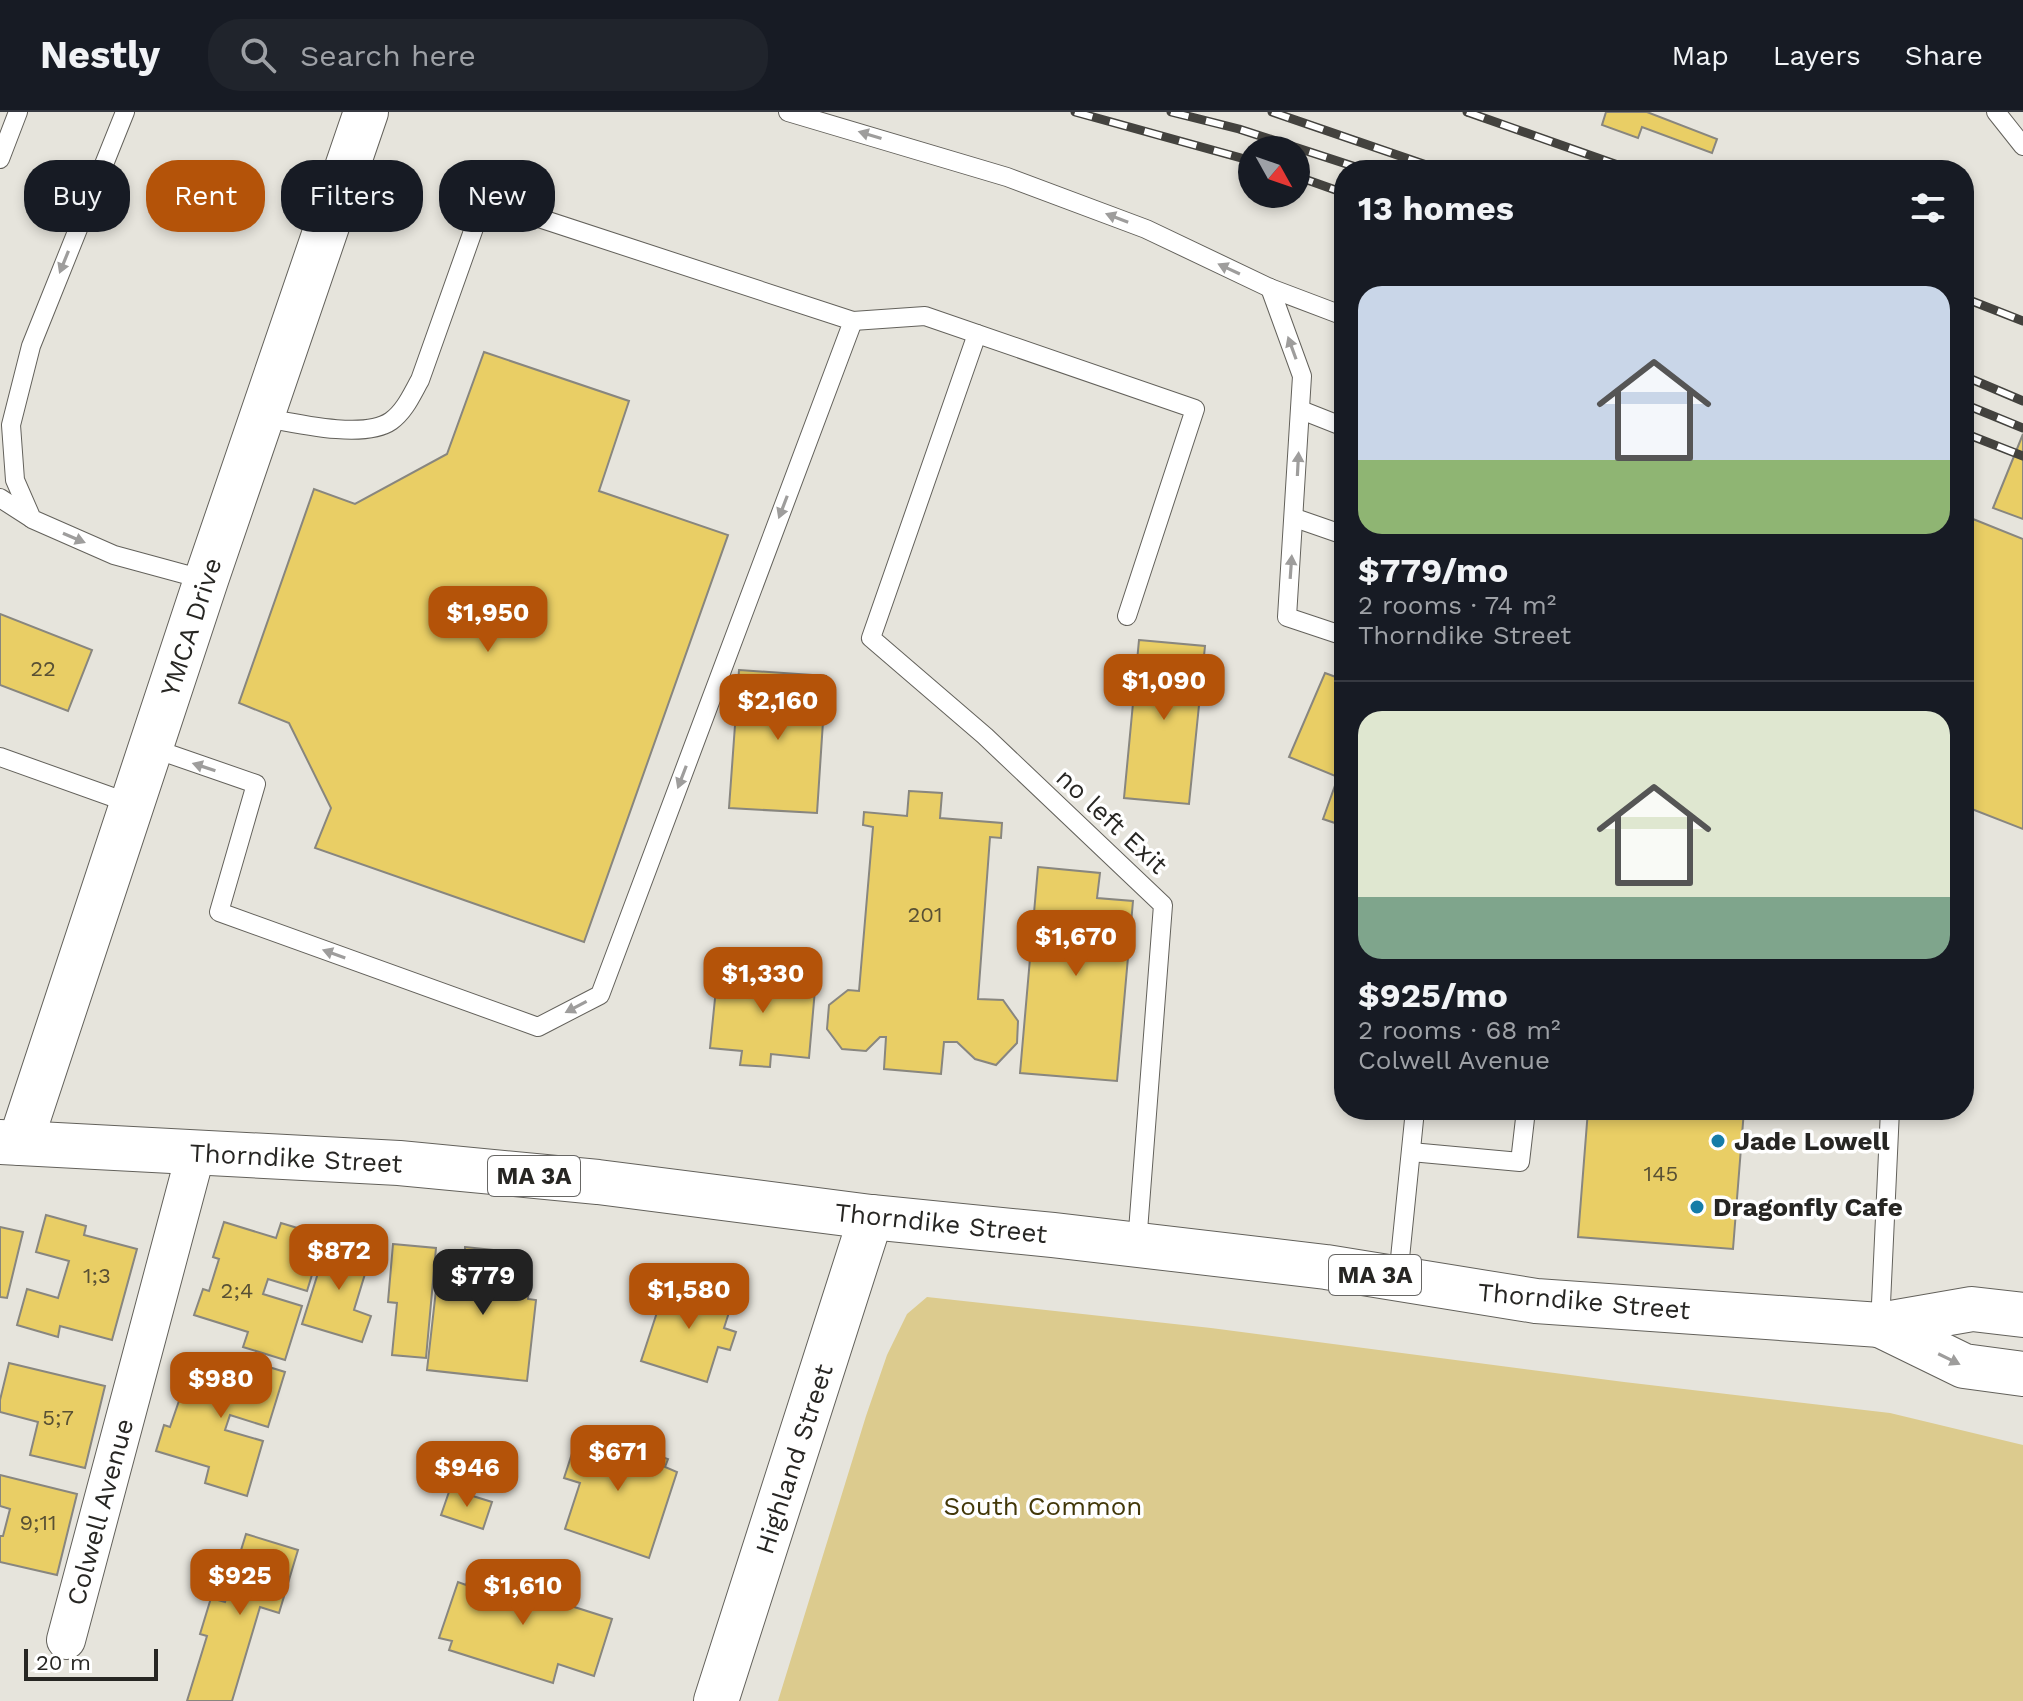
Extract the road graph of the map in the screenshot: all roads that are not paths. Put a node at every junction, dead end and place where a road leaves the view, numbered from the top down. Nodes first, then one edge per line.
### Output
1 (18, 112) edge
2 (125, 112) edge
3 (366, 112) edge
4 (788, 112) edge
5 (1996, 112) edge
6 (2023, 146) edge
7 (0, 159) edge
8 (1270, 288) junction
9 (1334, 312) edge
10 (853, 321) junction
11 (977, 334) junction
12 (1301, 410) junction
13 (262, 417) junction
14 (1334, 423) edge
15 (0, 498) edge
16 (1295, 518) junction
17 (32, 519) junction
18 (1334, 532) edge
19 (206, 580) junction
20 (1127, 616) dead end
21 (1334, 633) edge
22 (152, 748) junction
23 (0, 757) edge
24 (132, 804) junction
25 (1414, 1120) edge
26 (1525, 1120) edge
27 (1890, 1120) edge
28 (10, 1142) edge
29 (196, 1152) junction
30 (1411, 1152) junction
31 (871, 1217) junction
32 (1137, 1244) junction
33 (1397, 1279) junction
34 (2023, 1315) edge
35 (1880, 1325) junction
36 (2023, 1374) edge
37 (66, 1640) dead end
38 (716, 1701) edge

1 - 7 lane
2 -> 17 lane
3 - 13 main road, YMCA Drive
8 -> 4 lane
5 - 6 lane
8 - 9 lane
12 -> 8 lane
10 - 11 lane
10 - 13 lane
10 -> 22 lane
11 - 20 lane
11 - 32 lane, no left Exit
12 - 14 lane
16 -> 12 lane
13 - 19 main road, YMCA Drive
15 - 17 lane
16 - 18 lane
21 -> 16 lane
17 -> 19 lane
19 - 22 main road, YMCA Drive
22 - 24 main road, YMCA Drive
23 - 24 lane
24 - 28 main road, YMCA Drive
25 - 30 lane
26 - 30 lane
27 - 35 lane
28 - 29 main road, Thorndike Street / MA 3A
29 - 31 main road, Thorndike Street / MA 3A
29 - 37 street, Colwell Avenue
30 - 33 lane
31 - 32 main road, Thorndike Street / MA 3A
31 - 38 main road, Highland Street
32 - 33 main road, Thorndike Street / MA 3A
33 - 35 main road, Thorndike Street / MA 3A
34 - 35 main road, Thorndike Street / MA 3A
35 -> 36 main road, Thorndike Street

